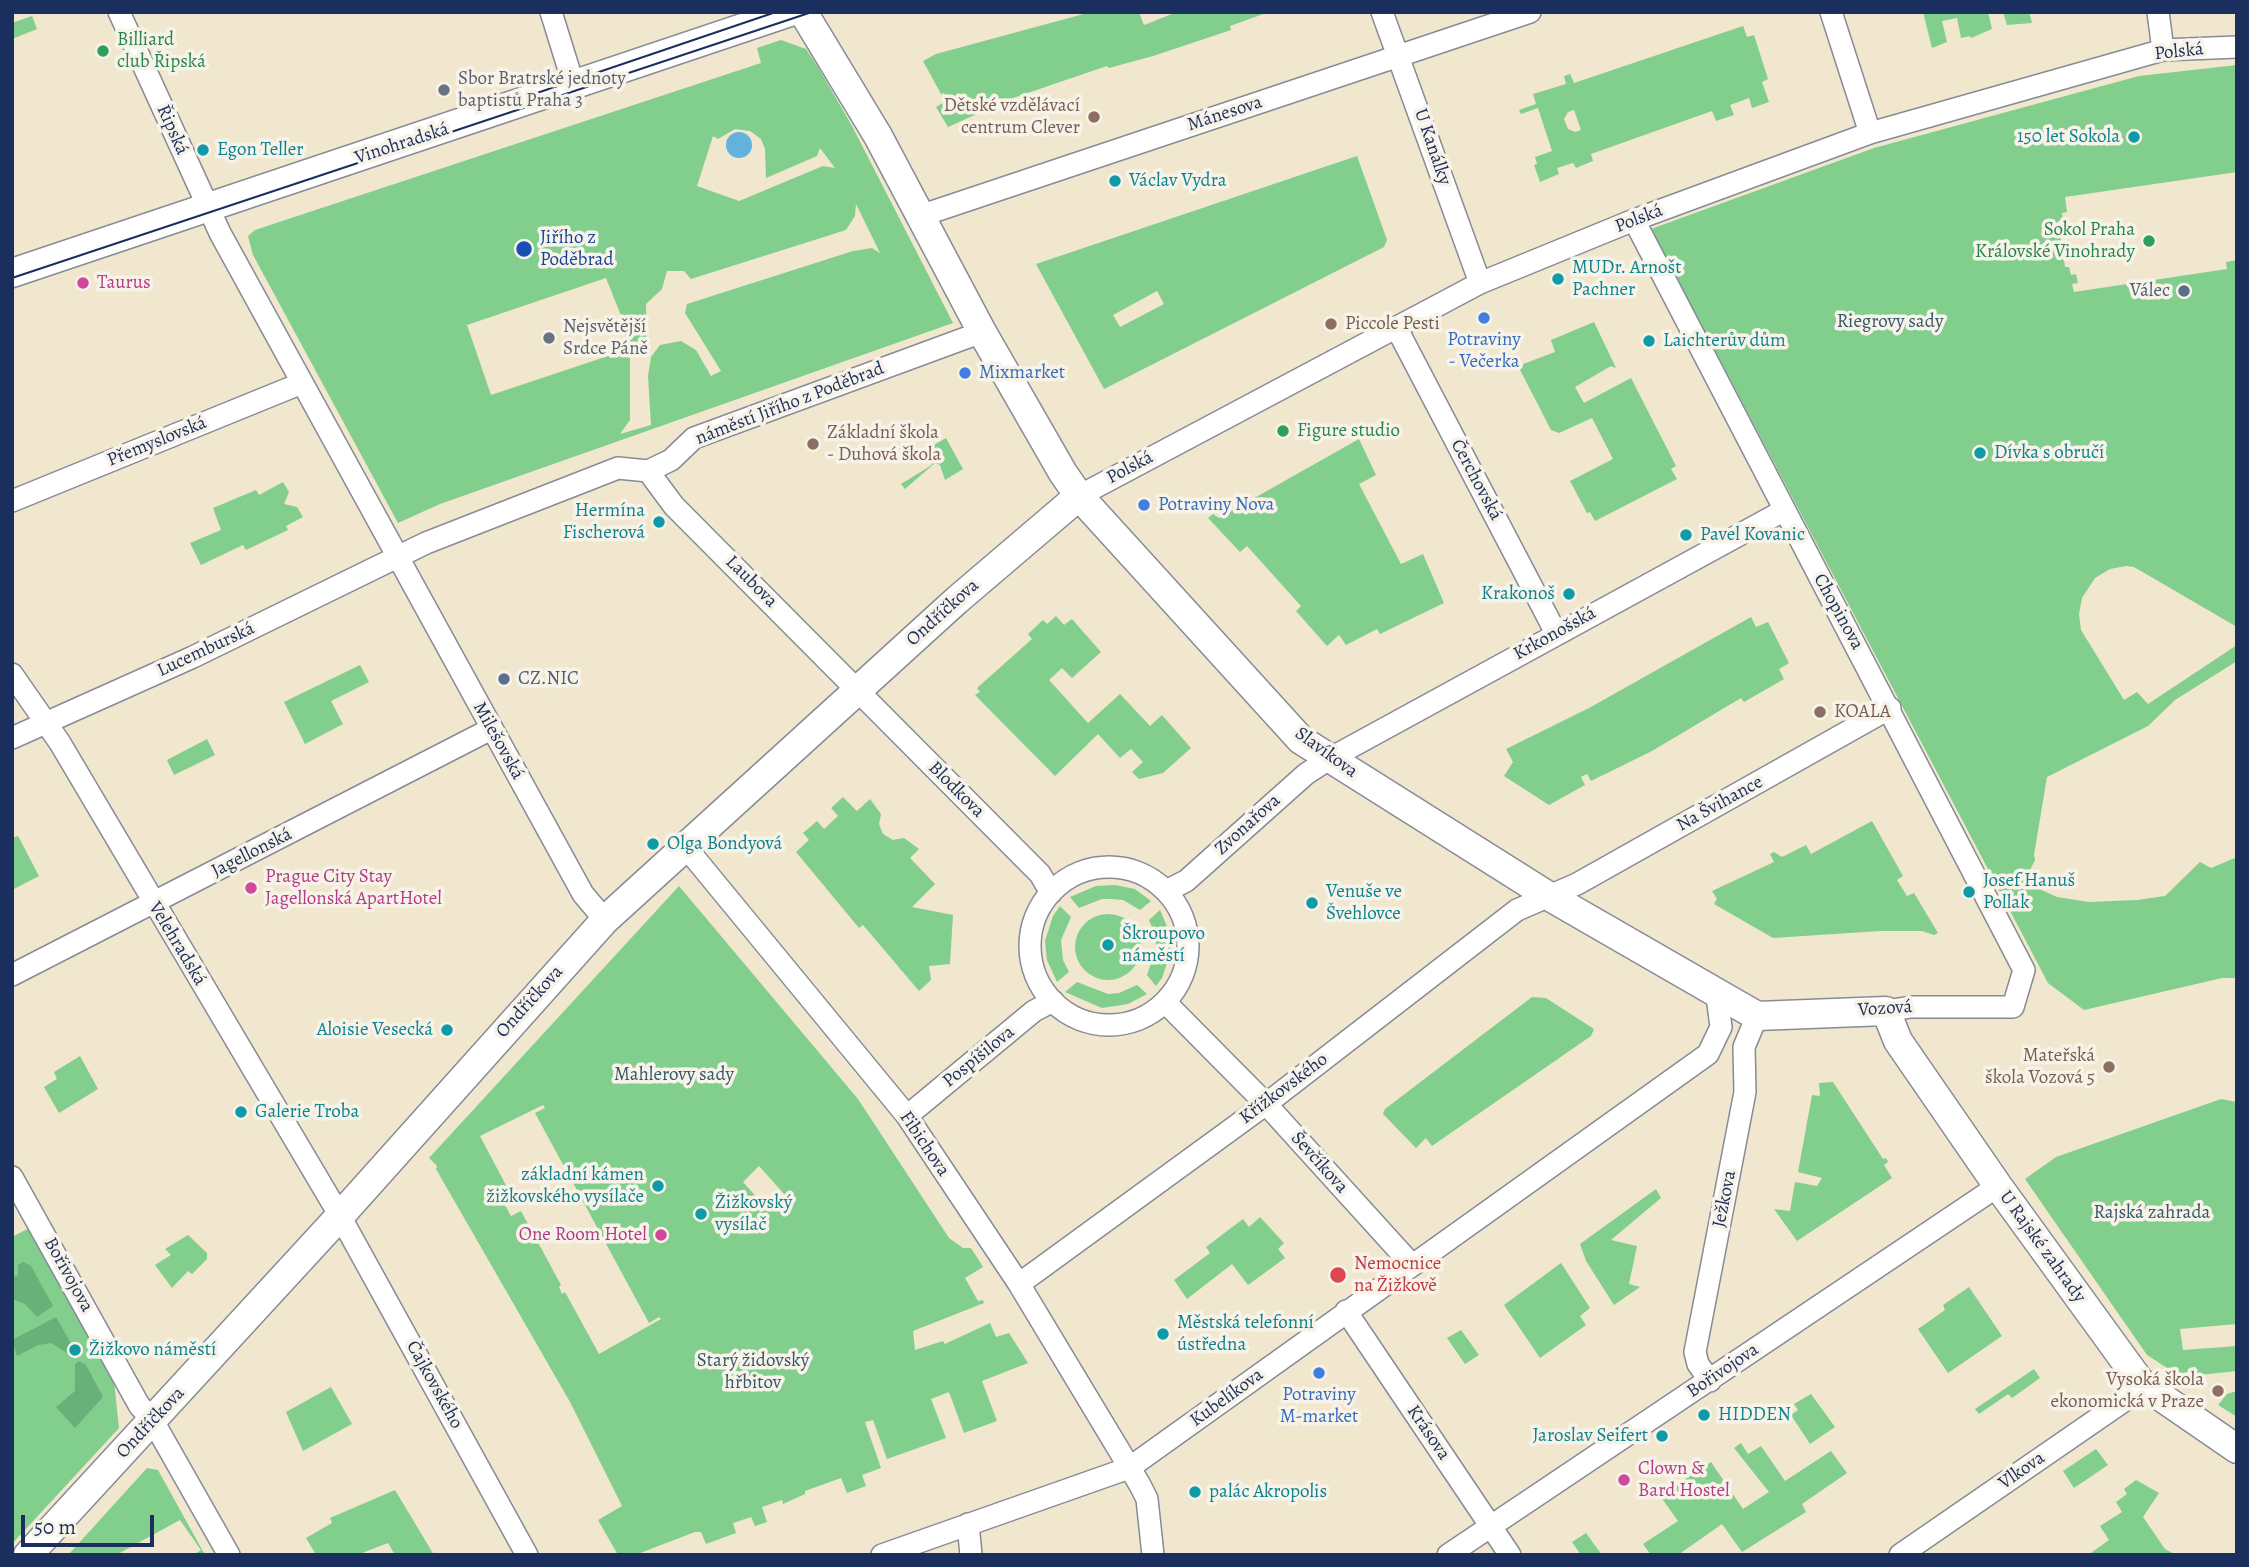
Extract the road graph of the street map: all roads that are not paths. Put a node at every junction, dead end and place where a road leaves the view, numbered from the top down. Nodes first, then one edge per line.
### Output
1 (119, 12) edge
2 (551, 12) edge
3 (790, 12) edge
4 (803, 12) edge
5 (1382, 12) edge
6 (1530, 12) edge
7 (1831, 12) edge
8 (2158, 12) edge
9 (2237, 47) edge
10 (2163, 50) junction
11 (1400, 55) junction
12 (574, 86) junction
13 (1870, 133) junction
14 (208, 209) junction
15 (920, 216) junction
16 (1634, 220) junction
17 (12, 273) edge
18 (1480, 283) junction
19 (1396, 327) junction
20 (982, 332) junction
21 (302, 383) junction
22 (648, 471) junction
23 (1080, 496) junction
24 (12, 501) edge
25 (1783, 511) junction
26 (397, 558) junction
27 (1556, 633) junction
28 (12, 674) edge
29 (858, 690) junction
30 (1890, 708) junction
31 (46, 722) junction
32 (491, 729) junction
33 (12, 738) edge
34 (1329, 759) junction
35 (684, 845) junction
36 (1166, 891) junction
37 (1051, 892) junction
38 (1547, 895) junction
39 (154, 904) junction
40 (605, 919) junction
41 (12, 975) edge
42 (1717, 996) junction
43 (1053, 1001) junction
44 (1165, 1002) junction
45 (2014, 1007) joint
46 (1886, 1011) junction
47 (1757, 1016) junction
48 (1744, 1047) junction
49 (1708, 1054) junction
50 (1266, 1104) junction
51 (907, 1116) junction
52 (12, 1177) edge
53 (1998, 1186) junction
54 (20, 1206) edge
55 (340, 1216) junction
56 (1412, 1265) junction
57 (1019, 1284) junction
58 (1346, 1311) junction
59 (1710, 1381) junction
60 (2141, 1383) junction
61 (153, 1421) junction
62 (2237, 1449) edge
63 (1129, 1468) junction
64 (968, 1524) junction
65 (1491, 1525) junction
66 (28, 1555) edge
67 (229, 1555) edge
68 (527, 1555) edge
69 (882, 1555) edge
70 (971, 1555) edge
71 (1153, 1555) edge
72 (1448, 1555) edge
73 (1510, 1555) edge
74 (1900, 1555) edge

1 - 14 street, Řipská
2 - 12 street
3 - 12 street, Vinohradská
4 - 15 street
5 - 11 street, U Kanálky
6 - 11 street, Mánesova
7 - 13 street
8 - 10 street
9 - 10 street, Polská
10 - 13 street, Polská
11 - 15 street, Mánesova
11 - 18 street, U Kanálky
12 - 14 street, Vinohradská
13 - 16 street, Polská
14 - 17 street, Vinohradská
14 - 21 street
15 - 20 street
16 - 18 street, Polská
16 - 25 street, Chopinova
18 - 19 street, Polská
19 - 23 street, Polská
19 - 27 street, Čerchovská
20 - 22 street, náměstí Jiřího z Poděbrad
20 - 23 street, Slavíkova
21 - 24 street, Přemyslovská
21 - 26 street
22 - 26 street
22 - 29 street, Laubova
23 - 29 street, Ondříčkova
23 - 34 street, Slavíkova
25 - 27 street, Krkonošská
25 - 30 street, Chopinova
26 - 31 street, Lucemburská
26 - 32 street, Milešovská
27 - 34 street, Krkonošská
28 - 31 street, Velehradská
29 - 35 street, Ondříčkova
29 - 37 street, Blodkova
30 - 38 street, Na Švihance
30 - 45 street, Chopinova
31 - 33 street, Lucemburská
31 - 39 street, Velehradská
32 - 39 street, Jagellonská
32 - 40 street, Milešovská
34 - 36 street, Zvonařova
34 - 38 street, Slavíkova
35 - 40 street, Ondříčkova
35 - 51 street, Fibichova
36 - 37 street
36 - 44 street
37 - 43 street
38 - 42 street, Slavíkova
38 - 50 street, Křížkovského
39 - 41 street, Jagellonská
39 - 55 street, Velehradská
40 - 55 street, Ondříčkova
42 - 47 street, Slavíkova
42 - 49 street
43 - 44 street
43 - 51 street, Pospíšilova
44 - 50 street, Ševčíkova
45 - 46 street, Vozová
46 - 47 street, Vozová
46 - 53 street, U Rajské zahrady
47 - 48 street, Ježkova
48 - 49 street, Kubelíkova
48 - 59 street, Ježkova
49 - 56 street, Kubelíkova
50 - 56 street, Ševčíkova
50 - 57 street, Křížkovského
51 - 57 street, Fibichova
52 - 54 street, Bořivojova
53 - 59 street, Bořivojova
53 - 60 street, U Rajské zahrady
54 - 61 street, Bořivojova
55 - 61 street, Ondříčkova
55 - 68 street, Čajkovského
56 - 58 street, Kubelíkova
57 - 63 street, Fibichova
58 - 63 street, Kubelíkova
58 - 65 street, Krásova
59 - 65 street, Bořivojova
60 - 62 street, U Rajské zahrady
60 - 74 street, Vlkova
61 - 66 street, Ondříčkova
61 - 67 street, Bořivojova
63 - 64 street, Kubelíkova
63 - 71 street, Fibichova
64 - 69 street, Kubelíkova
64 - 70 street
65 - 72 street, Bořivojova
65 - 73 street, Krásova

